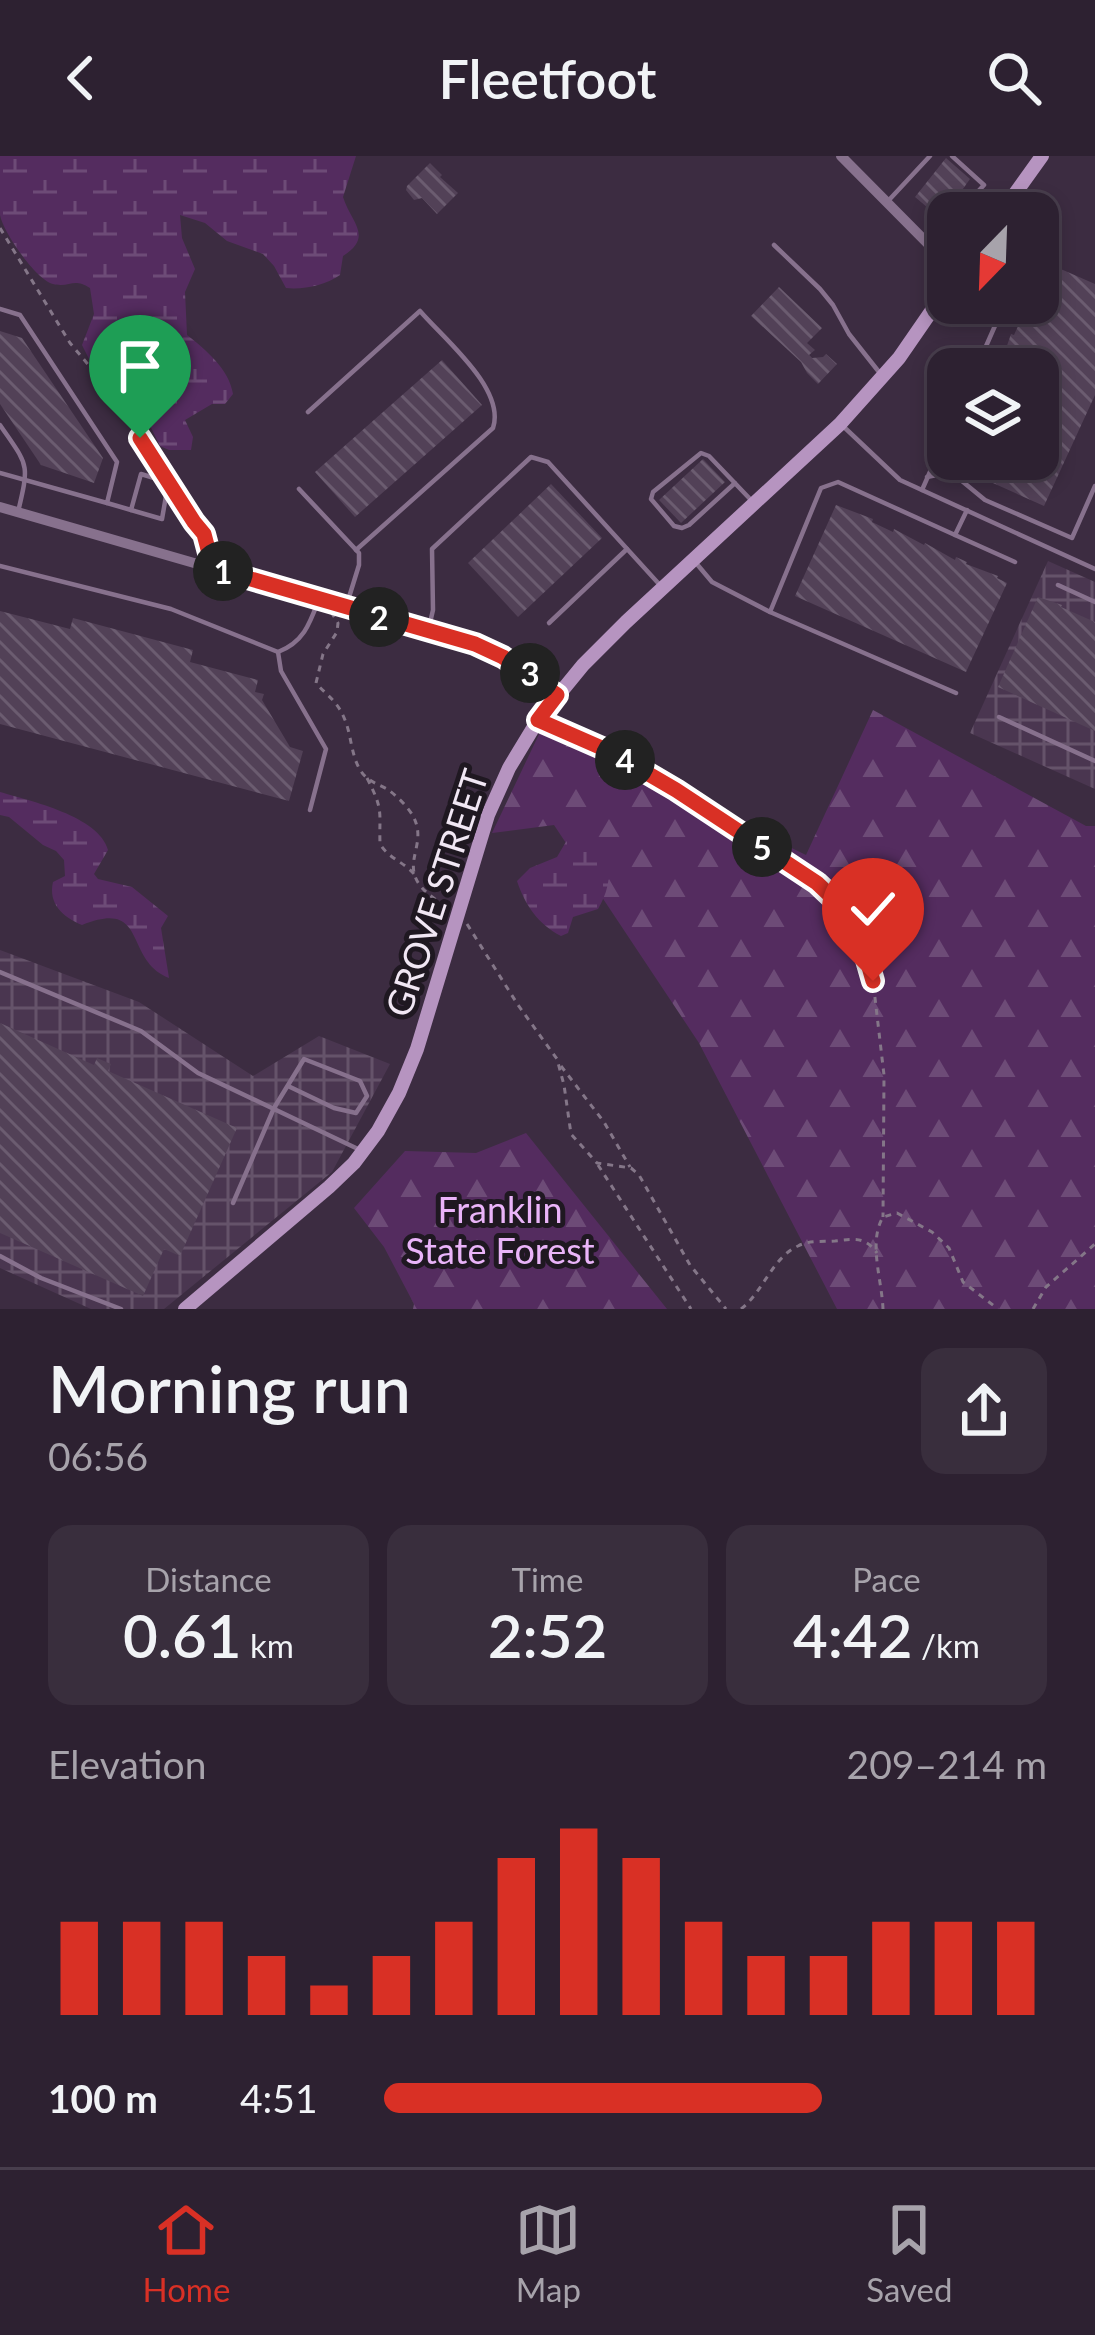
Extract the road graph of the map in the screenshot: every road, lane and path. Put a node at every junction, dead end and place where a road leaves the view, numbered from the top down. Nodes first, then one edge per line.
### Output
1 (930, 156) edge
2 (952, 156) edge
3 (1042, 156) edge
4 (844, 157) edge
5 (978, 192) edge
6 (1016, 192) edge
7 (886, 204) junction
8 (0, 229) edge
9 (927, 244) edge
10 (774, 245) dead end
11 (0, 309) edge
12 (927, 318) edge
13 (883, 376) junction
14 (308, 412) dead end
15 (0, 424) edge
16 (840, 424) junction
17 (0, 472) edge
18 (927, 477) edge
19 (154, 478) dead end
20 (26, 480) junction
21 (961, 480) edge
22 (735, 483) junction
23 (1095, 486) edge
24 (298, 489) dead end
25 (922, 490) junction
26 (166, 496) dead end
27 (107, 503) junction
28 (755, 504) junction
29 (0, 507) edge
30 (967, 510) junction
31 (131, 511) junction
32 (18, 512) junction
33 (956, 535) junction
34 (627, 549) junction
35 (356, 550) junction
36 (694, 560) junction
37 (1015, 562) dead end
38 (0, 566) edge
39 (213, 568) junction
40 (1095, 569) edge
41 (1058, 585) dead end
42 (663, 589) junction
43 (322, 600) junction
44 (1095, 602) edge
45 (346, 607) junction
46 (770, 613) junction
47 (549, 623) dead end
48 (427, 631) junction
49 (278, 652) junction
50 (956, 693) dead end
51 (557, 695) junction
52 (999, 717) dead end
53 (538, 720) junction
54 (1095, 761) edge
55 (367, 778) junction
56 (310, 810) dead end
57 (416, 876) junction
58 (458, 913) junction
59 (0, 972) edge
60 (559, 1063) junction
61 (288, 1086) junction
62 (274, 1108) junction
63 (363, 1151) junction
64 (597, 1163) junction
65 (631, 1168) junction
66 (233, 1202) dead end
67 (883, 1217) junction
68 (1095, 1244) edge
69 (878, 1255) junction
70 (0, 1256) edge
71 (121, 1309) edge
72 (185, 1309) edge
73 (691, 1309) edge
74 (726, 1309) edge
75 (741, 1309) edge
76 (883, 1309) edge
77 (998, 1309) edge
78 (1033, 1309) edge

1 - 7 lane
2 - 5 lane
3 - 6 main road
4 - 7 street
7 - 9 street
8 - 39 path
10 - 13 lane
11 - 27 lane
12 - 13 main road, GROVE STREET
13 - 16 main road, GROVE STREET
14 - 35 lane
15 - 20 lane
16 - 25 lane
16 - 28 main road, GROVE STREET
17 - 20 lane
18 - 25 lane
19 - 31 lane
20 - 27 lane
20 - 32 lane
21 - 23 lane
22 - 22 lane
22 - 28 lane
24 - 35 lane
25 - 30 lane
26 - 31 lane
27 - 31 lane
28 - 36 main road, GROVE STREET
29 - 32 street
30 - 33 lane
30 - 40 lane
32 - 39 street
33 - 37 lane
33 - 46 lane
34 - 42 lane
34 - 47 lane
34 - 48 lane
35 - 45 lane
36 - 42 main road, GROVE STREET
36 - 46 lane
38 - 49 lane
39 - 43 street
41 - 44 lane
42 - 51 main road, GROVE STREET
43 - 45 street
43 - 49 lane
43 - 55 path
45 - 48 street
46 - 50 lane
48 - 51 street
49 - 56 lane
51 - 53 main road, GROVE STREET
52 - 54 lane
53 - 58 main road, GROVE STREET
53 - 67 path
55 - 57 path
55 - 57 path
57 - 58 path
58 - 60 path
58 - 63 main road, GROVE STREET
59 - 62 lane
60 - 64 path
60 - 65 path
61 - 61 lane
61 - 62 lane
62 - 63 lane
62 - 66 lane
63 - 72 main road, GROVE STREET
64 - 65 path
64 - 73 path
65 - 74 path
67 - 69 path
67 - 77 path
68 - 78 path
69 - 75 path
69 - 76 path
70 - 71 lane

